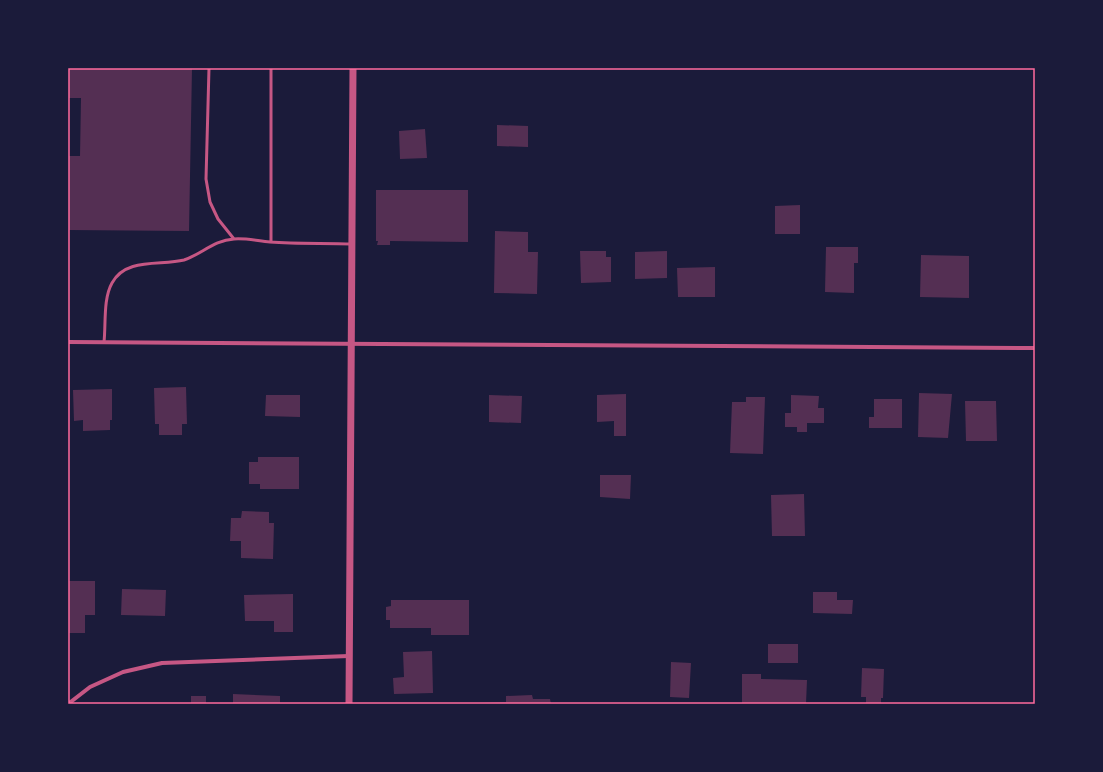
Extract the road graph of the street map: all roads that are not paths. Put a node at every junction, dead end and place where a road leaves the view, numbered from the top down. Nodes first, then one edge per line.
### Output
1 (209, 68) edge
2 (271, 68) edge
3 (353, 68) edge
4 (234, 239) junction
5 (271, 242) junction
6 (352, 244) junction
7 (68, 342) edge
8 (104, 342) junction
9 (351, 344) junction
10 (1035, 348) edge
11 (350, 656) junction
12 (68, 704) edge
13 (349, 704) edge

1 - 4 lane
2 - 5 lane
3 - 6 street
4 - 5 lane
4 - 8 lane
5 - 6 lane
6 - 9 street
7 - 8 street
8 - 9 street
9 - 10 street
9 - 11 street
11 - 12 street
11 - 13 street

